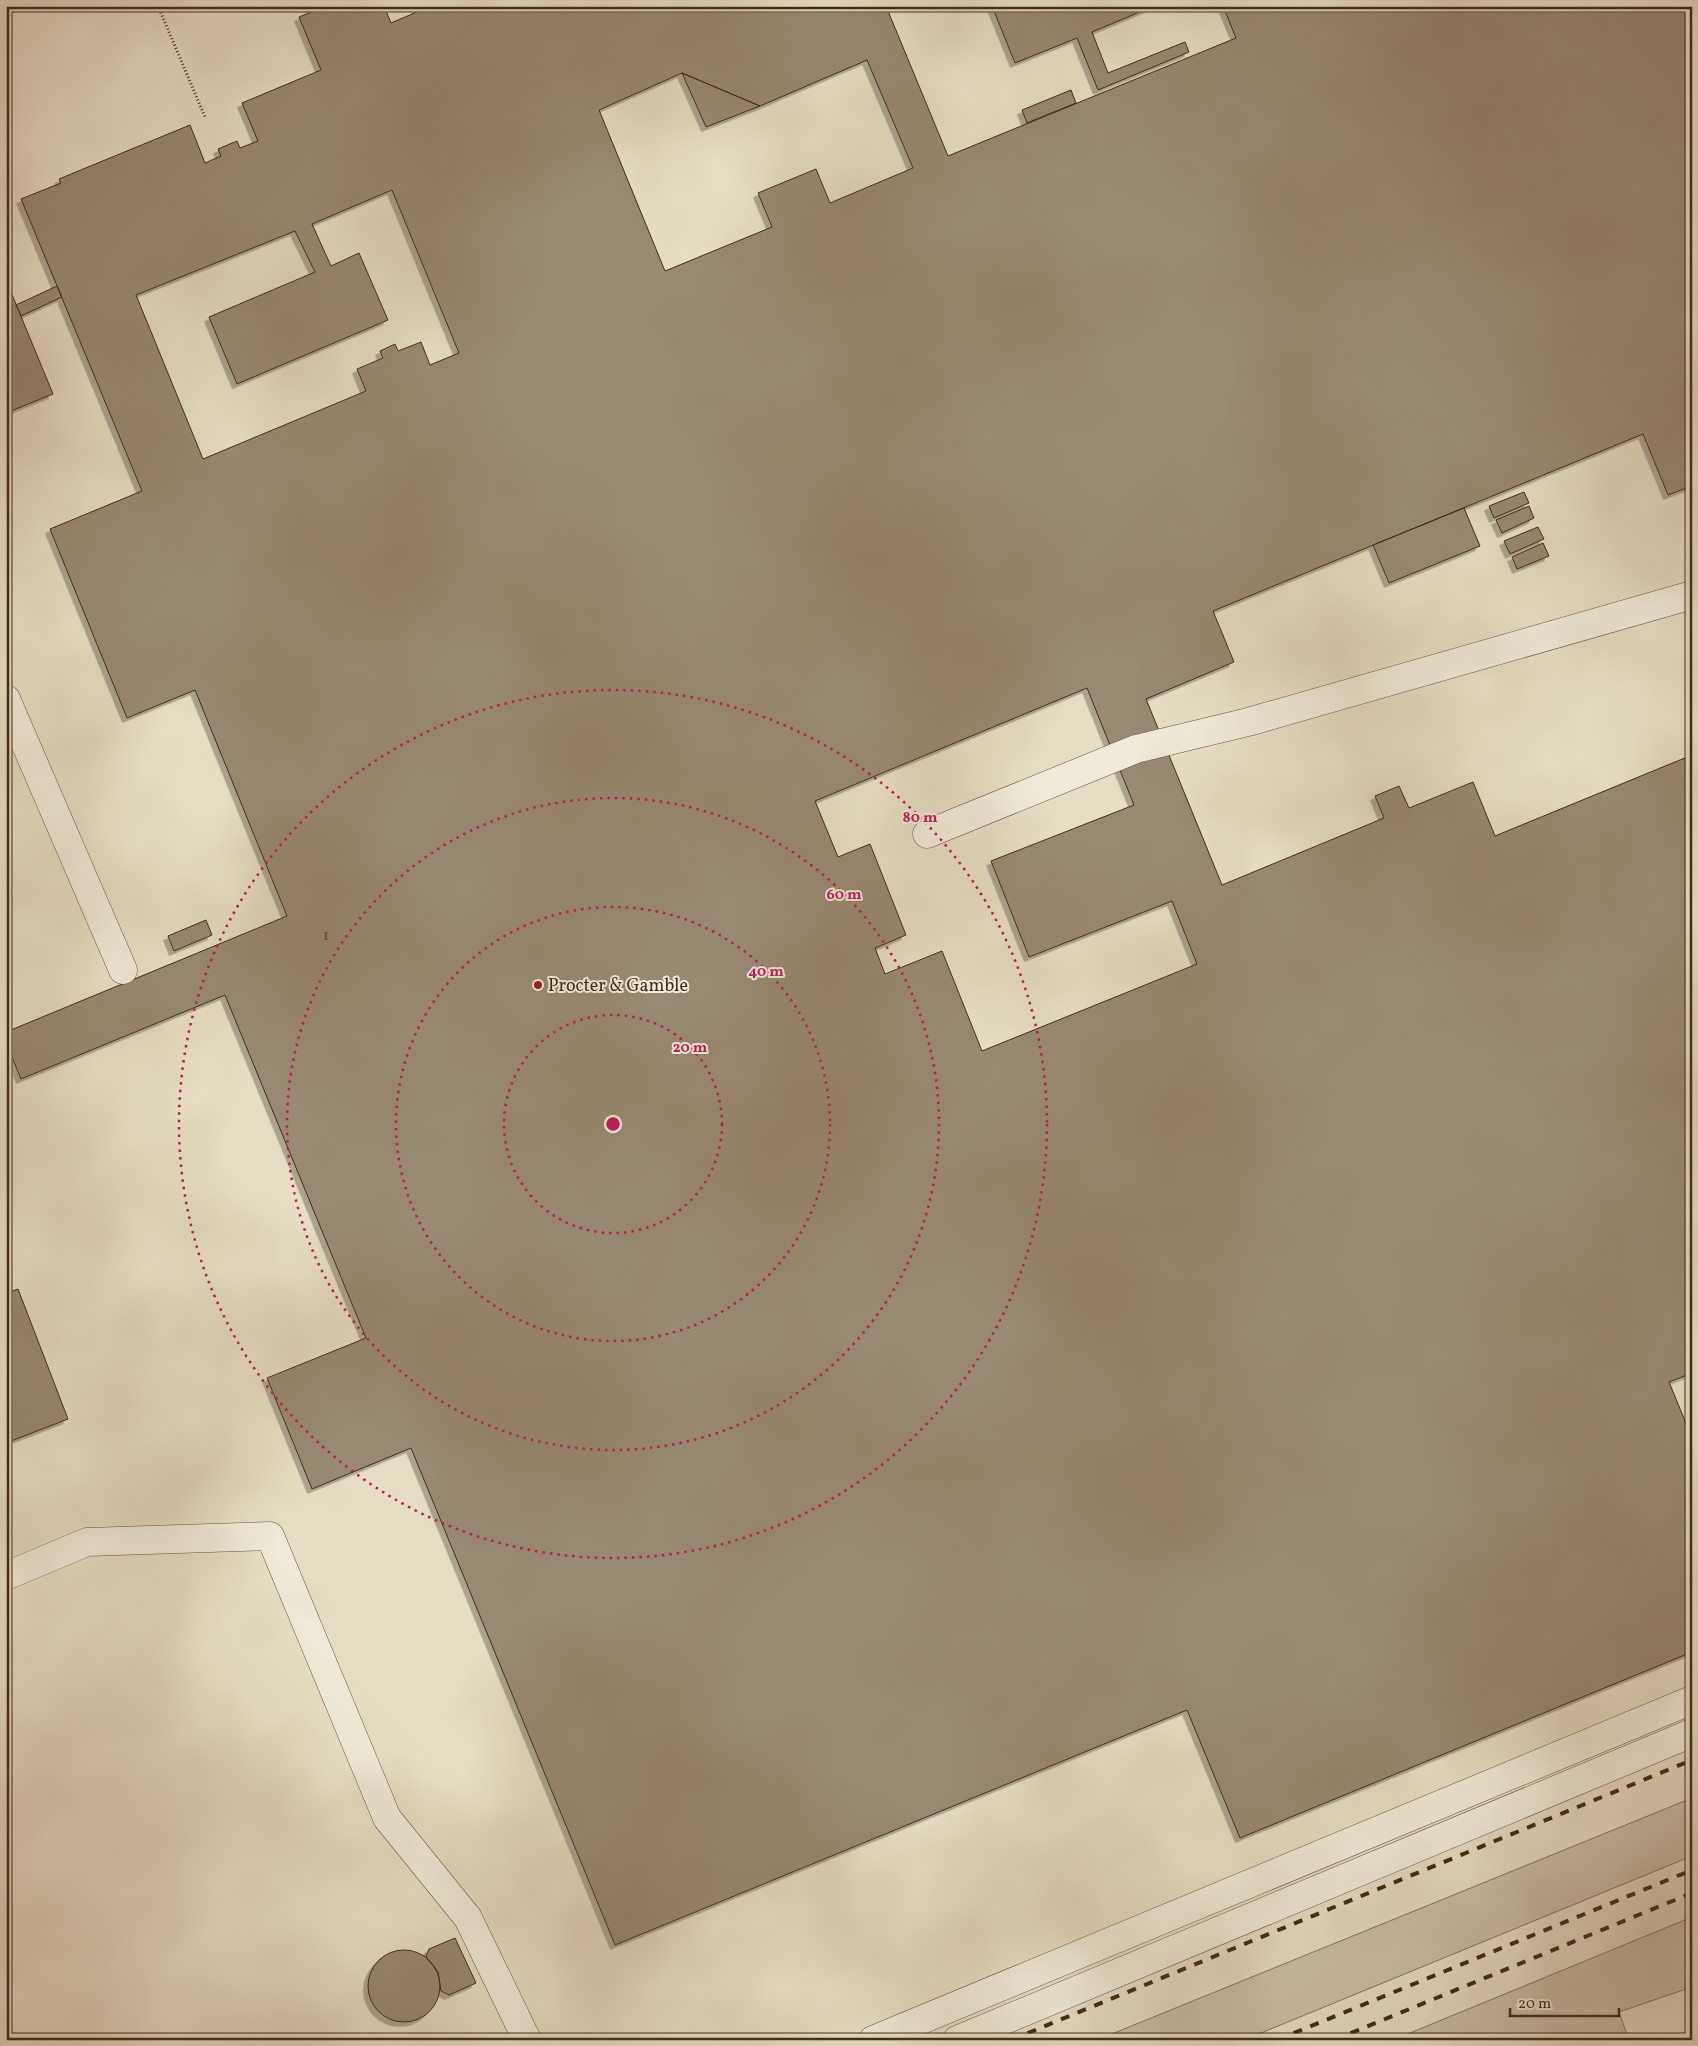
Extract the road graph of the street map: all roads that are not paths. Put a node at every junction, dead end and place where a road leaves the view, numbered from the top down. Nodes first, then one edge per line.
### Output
1 (1692, 595) edge
2 (6, 699) edge
3 (928, 834) dead end
4 (123, 970) dead end
5 (6, 1576) edge
6 (1692, 1700) edge
7 (1692, 1733) edge
8 (527, 2040) edge
9 (873, 2040) edge
10 (957, 2040) edge

1 - 3 lane
2 - 4 lane
5 - 8 lane
6 - 9 lane
7 - 10 lane

